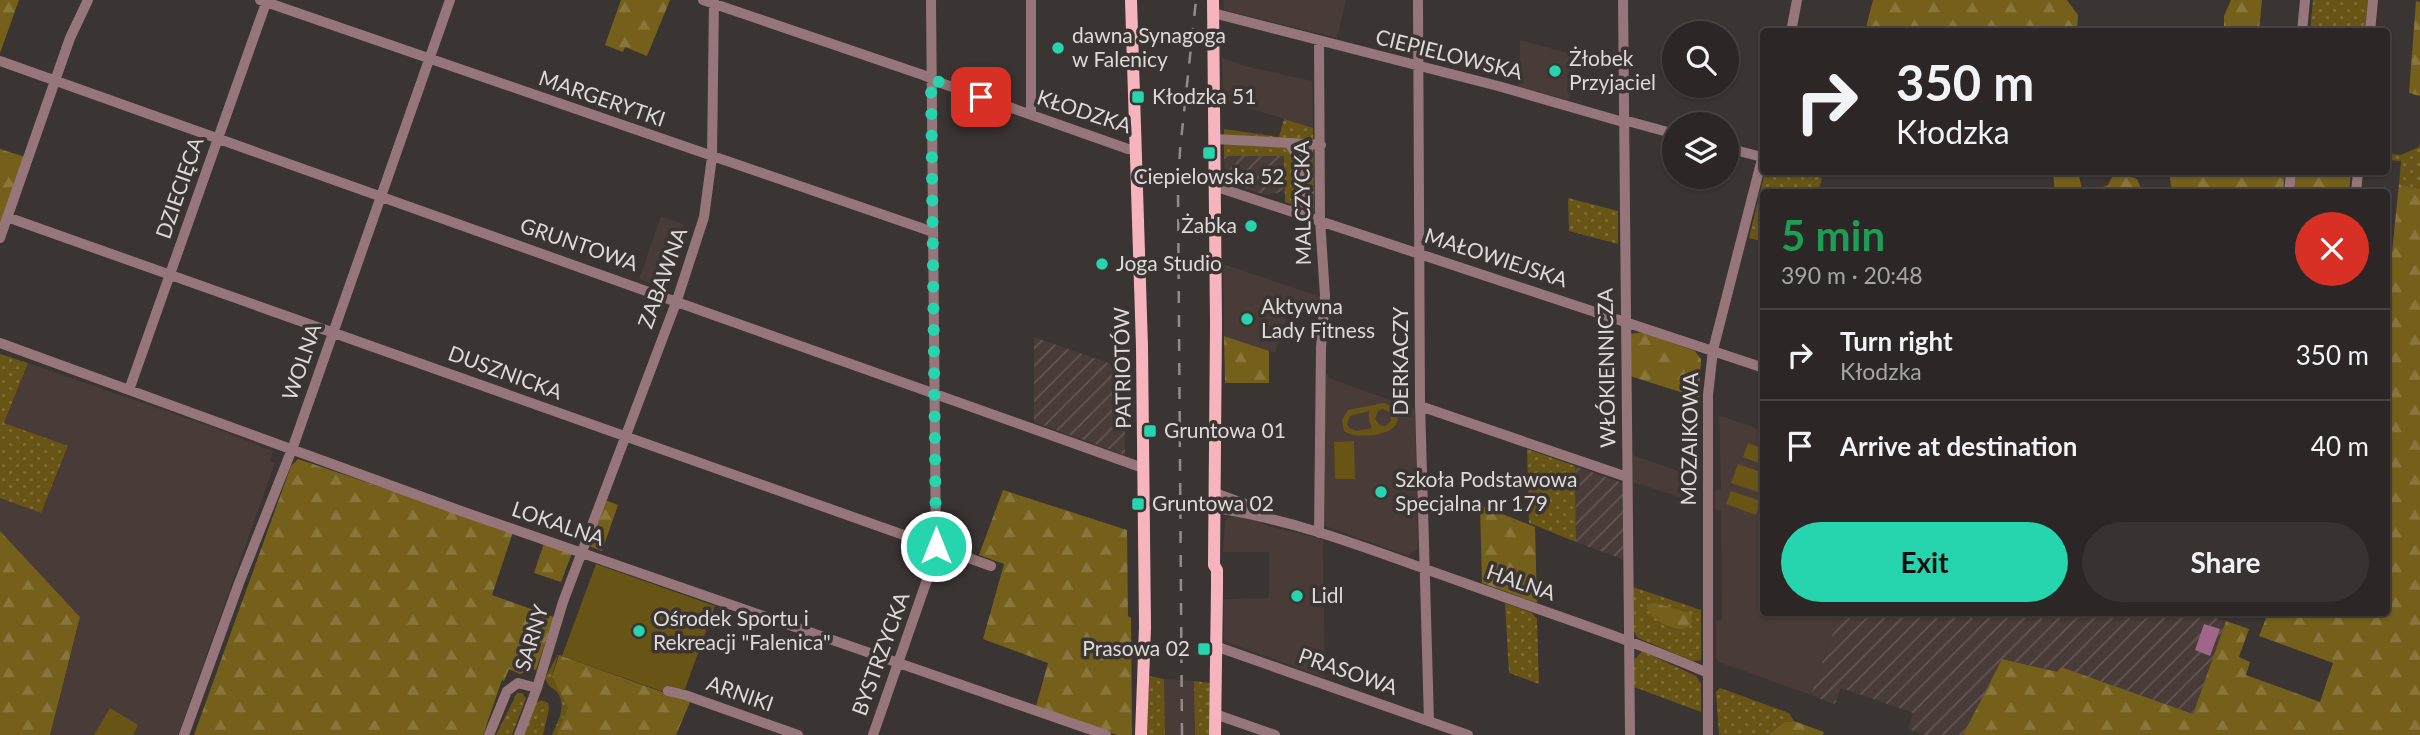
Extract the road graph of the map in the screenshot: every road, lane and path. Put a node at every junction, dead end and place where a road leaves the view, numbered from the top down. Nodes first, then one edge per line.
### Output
1 (88, 0) edge
2 (450, 0) edge
3 (703, 0) edge
4 (931, 0) edge
5 (1031, 0) edge
6 (1130, 0) edge
7 (1418, 0) edge
8 (1623, 0) edge
9 (1797, 0) edge
10 (2305, 0) edge
11 (2373, 0) edge
12 (264, 1) edge
13 (714, 2) edge
14 (1213, 6) edge
15 (1792, 28) edge
16 (2302, 28) edge
17 (2370, 28) edge
18 (1320, 41) junction
19 (429, 60) junction
20 (0, 61) edge
21 (1419, 65) junction
22 (931, 79) junction
23 (55, 80) junction
24 (1031, 115) junction
25 (1623, 122) junction
26 (1662, 130) edge
27 (218, 137) junction
28 (1214, 139) junction
29 (1289, 143) junction
30 (1321, 145) junction
31 (1135, 149) junction
32 (1739, 150) edge
33 (1760, 154) edge
34 (712, 158) junction
35 (1760, 166) edge
36 (1214, 186) junction
37 (380, 195) junction
38 (1293, 211) junction
39 (7, 217) junction
40 (1320, 220) junction
41 (933, 232) junction
42 (0, 238) edge
43 (1419, 253) junction
44 (170, 275) junction
45 (677, 300) junction
46 (1625, 321) junction
47 (334, 333) junction
48 (0, 343) edge
49 (1713, 350) junction
50 (1760, 367) edge
51 (129, 390) junction
52 (934, 393) junction
53 (1420, 406) junction
54 (624, 436) junction
55 (292, 450) junction
56 (1143, 468) junction
57 (1628, 477) junction
58 (1215, 493) junction
59 (1215, 508) junction
60 (1319, 533) junction
61 (936, 546) junction
62 (582, 553) junction
63 (990, 566) dead end
64 (1424, 569) junction
65 (1215, 640) junction
66 (1630, 642) junction
67 (899, 662) junction
68 (1708, 673) junction
69 (537, 688) junction
70 (667, 691) dead end
71 (1215, 714) junction
72 (1429, 721) junction
73 (1140, 734) edge
74 (184, 735) edge
75 (489, 735) edge
76 (519, 735) edge
77 (799, 735) edge
78 (873, 735) edge
79 (1106, 735) edge
80 (1215, 735) edge
81 (1275, 735) edge
82 (1468, 735) edge
83 (1630, 735) edge
84 (1708, 735) edge

1 - 23 street
2 - 19 street, WOLNA
3 - 13 street, KŁODZKA
4 - 22 street, BYSTRZYCKA
5 - 24 street
6 - 31 main road, PATRIOTÓW
7 - 21 street, DERKACZY
8 - 25 street, WŁÓKIENNICZA
9 - 15 street
10 - 16 street
11 - 17 street
12 - 19 street, MARGERYTKI
12 - 27 street, DZIECIĘCA
13 - 22 street, KŁODZKA
13 - 34 street, ZABAWNA
14 - 18 street, CIEPIELOWSKA
14 - 28 main road
18 - 21 street, CIEPIELOWSKA
18 - 30 street, MALCZYCKA
19 - 34 street, MARGERYTKI
19 - 37 street, WOLNA
20 - 23 street, GRUNTOWA
21 - 25 street, CIEPIELOWSKA
21 - 43 street, DERKACZY
22 - 24 street, KŁODZKA
22 - 41 street, BYSTRZYCKA
23 - 27 street, GRUNTOWA
23 - 39 street
24 - 31 street, KŁODZKA
25 - 26 street, CIEPIELOWSKA
25 - 46 street, WŁÓKIENNICZA
27 - 37 street, GRUNTOWA
27 - 44 street, DZIECIĘCA
28 - 29 street
28 - 36 main road
29 - 30 street
29 - 38 street
30 - 40 street, MALCZYCKA
31 - 56 main road, PATRIOTÓW
32 - 33 street
34 - 41 street, MARGERYTKI
34 - 45 street, ZABAWNA
35 - 49 street, MOZAIKOWA
36 - 38 street, MAŁOWIEJSKA
36 - 58 main road
37 - 45 street, GRUNTOWA
37 - 47 street, WOLNA
38 - 40 street, MAŁOWIEJSKA
39 - 42 street
39 - 44 street, DUSZNICKA
40 - 43 street, MAŁOWIEJSKA
40 - 60 street, MALCZYCKA
41 - 52 street, BYSTRZYCKA
43 - 46 street, MAŁOWIEJSKA
43 - 53 street, DERKACZY
44 - 47 street, DUSZNICKA
44 - 51 street, DZIECIĘCA
45 - 52 street, GRUNTOWA
45 - 54 street, ZABAWNA
46 - 49 street, MAŁOWIEJSKA
46 - 57 street, WŁÓKIENNICZA
47 - 54 street, DUSZNICKA
47 - 55 street, WOLNA
48 - 51 street, LOKALNA
49 - 50 street, MAŁOWIEJSKA
49 - 68 street, MOZAIKOWA
51 - 55 street, LOKALNA
52 - 56 street, GRUNTOWA
52 - 61 street, BYSTRZYCKA
53 - 57 street
53 - 64 street, DERKACZY
54 - 61 street, DUSZNICKA
54 - 62 street, ZABAWNA
55 - 62 street, LOKALNA
55 - 74 street, WOLNA
56 - 73 main road, PATRIOTÓW
57 - 66 street, WŁÓKIENNICZA
58 - 59 main road
58 - 60 street, HALNA
59 - 60 street, HALNA
59 - 65 main road
60 - 64 street, HALNA
61 - 63 street, DUSZNICKA
61 - 67 street, BYSTRZYCKA
62 - 67 street, LOKALNA
62 - 69 street, SARNY
64 - 66 street, HALNA
64 - 72 street, DERKACZY
65 - 71 main road
65 - 72 street, PRASOWA
66 - 68 street, HALNA
66 - 83 street, WŁÓKIENNICZA
67 - 78 street, BYSTRZYCKA
67 - 79 street, LOKALNA
68 - 84 street, MOZAIKOWA
69 - 75 street
69 - 76 street, SARNY
70 - 77 street, ARNIKI
71 - 80 main road
71 - 81 street
72 - 82 street, PRASOWA

